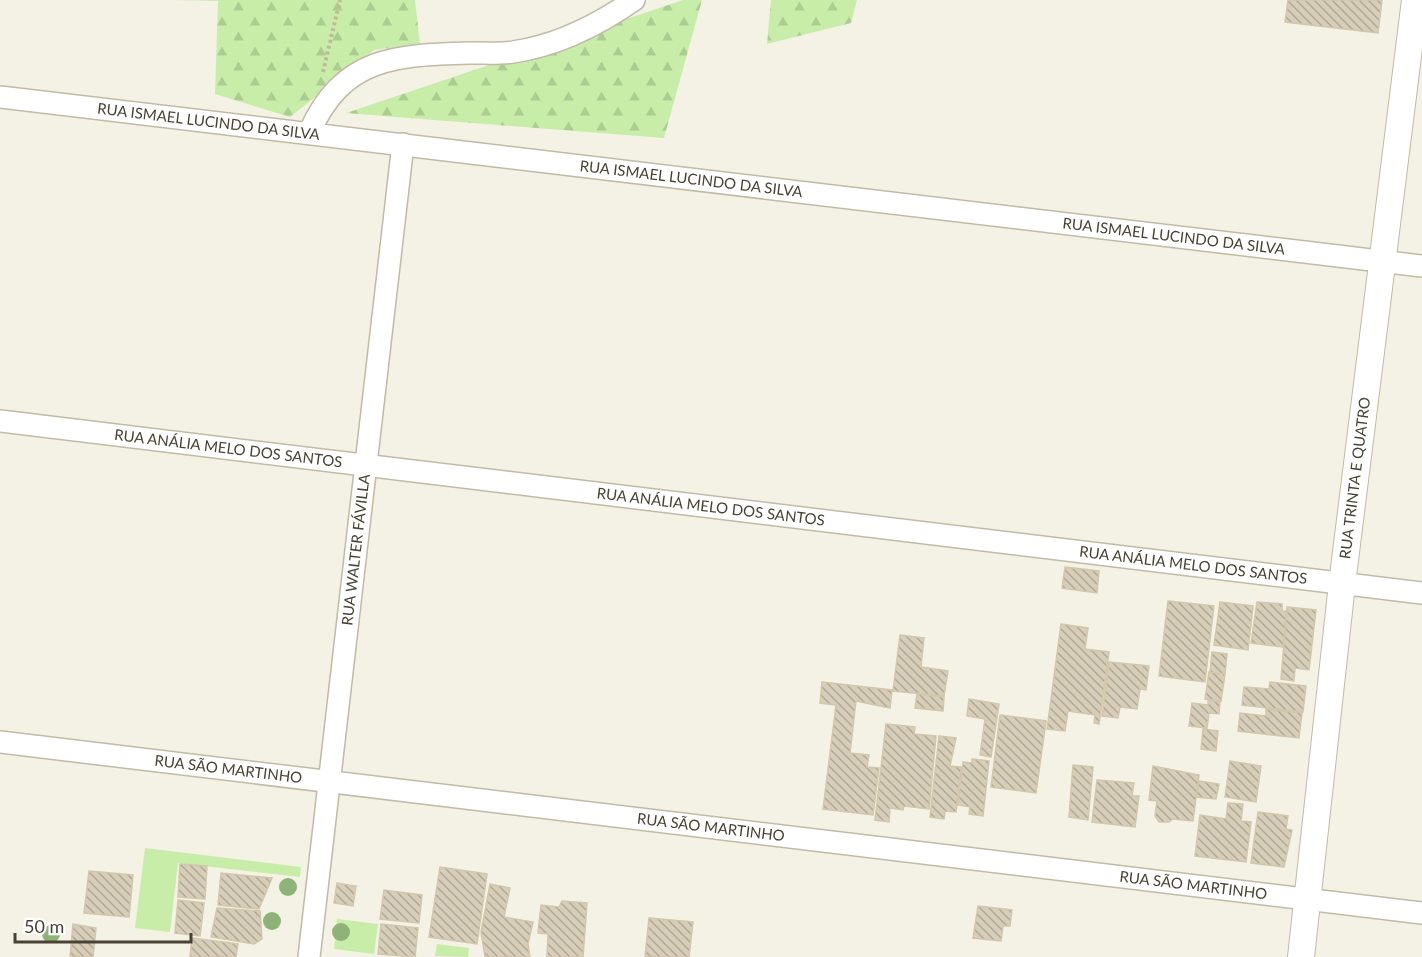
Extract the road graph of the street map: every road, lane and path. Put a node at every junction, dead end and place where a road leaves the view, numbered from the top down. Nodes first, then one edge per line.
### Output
1 (340, 0) edge
2 (634, 0) edge
3 (1415, 0) edge
4 (0, 97) edge
5 (319, 109) junction
6 (309, 133) junction
7 (403, 144) junction
8 (1383, 262) junction
9 (1422, 266) edge
10 (0, 421) edge
11 (364, 465) junction
12 (1341, 584) junction
13 (1422, 593) edge
14 (0, 742) edge
15 (328, 781) junction
16 (1308, 901) junction
17 (1422, 913) edge
18 (309, 957) edge
19 (1301, 957) edge

1 - 5 path
2 - 5 street
3 - 8 street, RUA TRINTA E QUATRO
4 - 6 street, RUA ISMAEL LUCINDO DA SILVA
5 - 6 street
6 - 7 street, RUA ISMAEL LUCINDO DA SILVA
7 - 8 street, RUA ISMAEL LUCINDO DA SILVA
7 - 11 street, RUA WALTER FÁVILLA
8 - 9 street, RUA ISMAEL LUCINDO DA SILVA
8 - 12 street, RUA TRINTA E QUATRO
10 - 11 street, RUA ANÁLIA MELO DOS SANTOS
11 - 12 street, RUA ANÁLIA MELO DOS SANTOS
11 - 15 street, RUA WALTER FÁVILLA
12 - 13 street, RUA ANÁLIA MELO DOS SANTOS
12 - 16 street, RUA TRINTA E QUATRO
14 - 15 street, RUA SÃO MARTINHO
15 - 16 street, RUA SÃO MARTINHO
15 - 18 street, RUA WALTER FÁVILLA
16 - 17 street, RUA SÃO MARTINHO
16 - 19 street, RUA TRINTA E QUATRO

